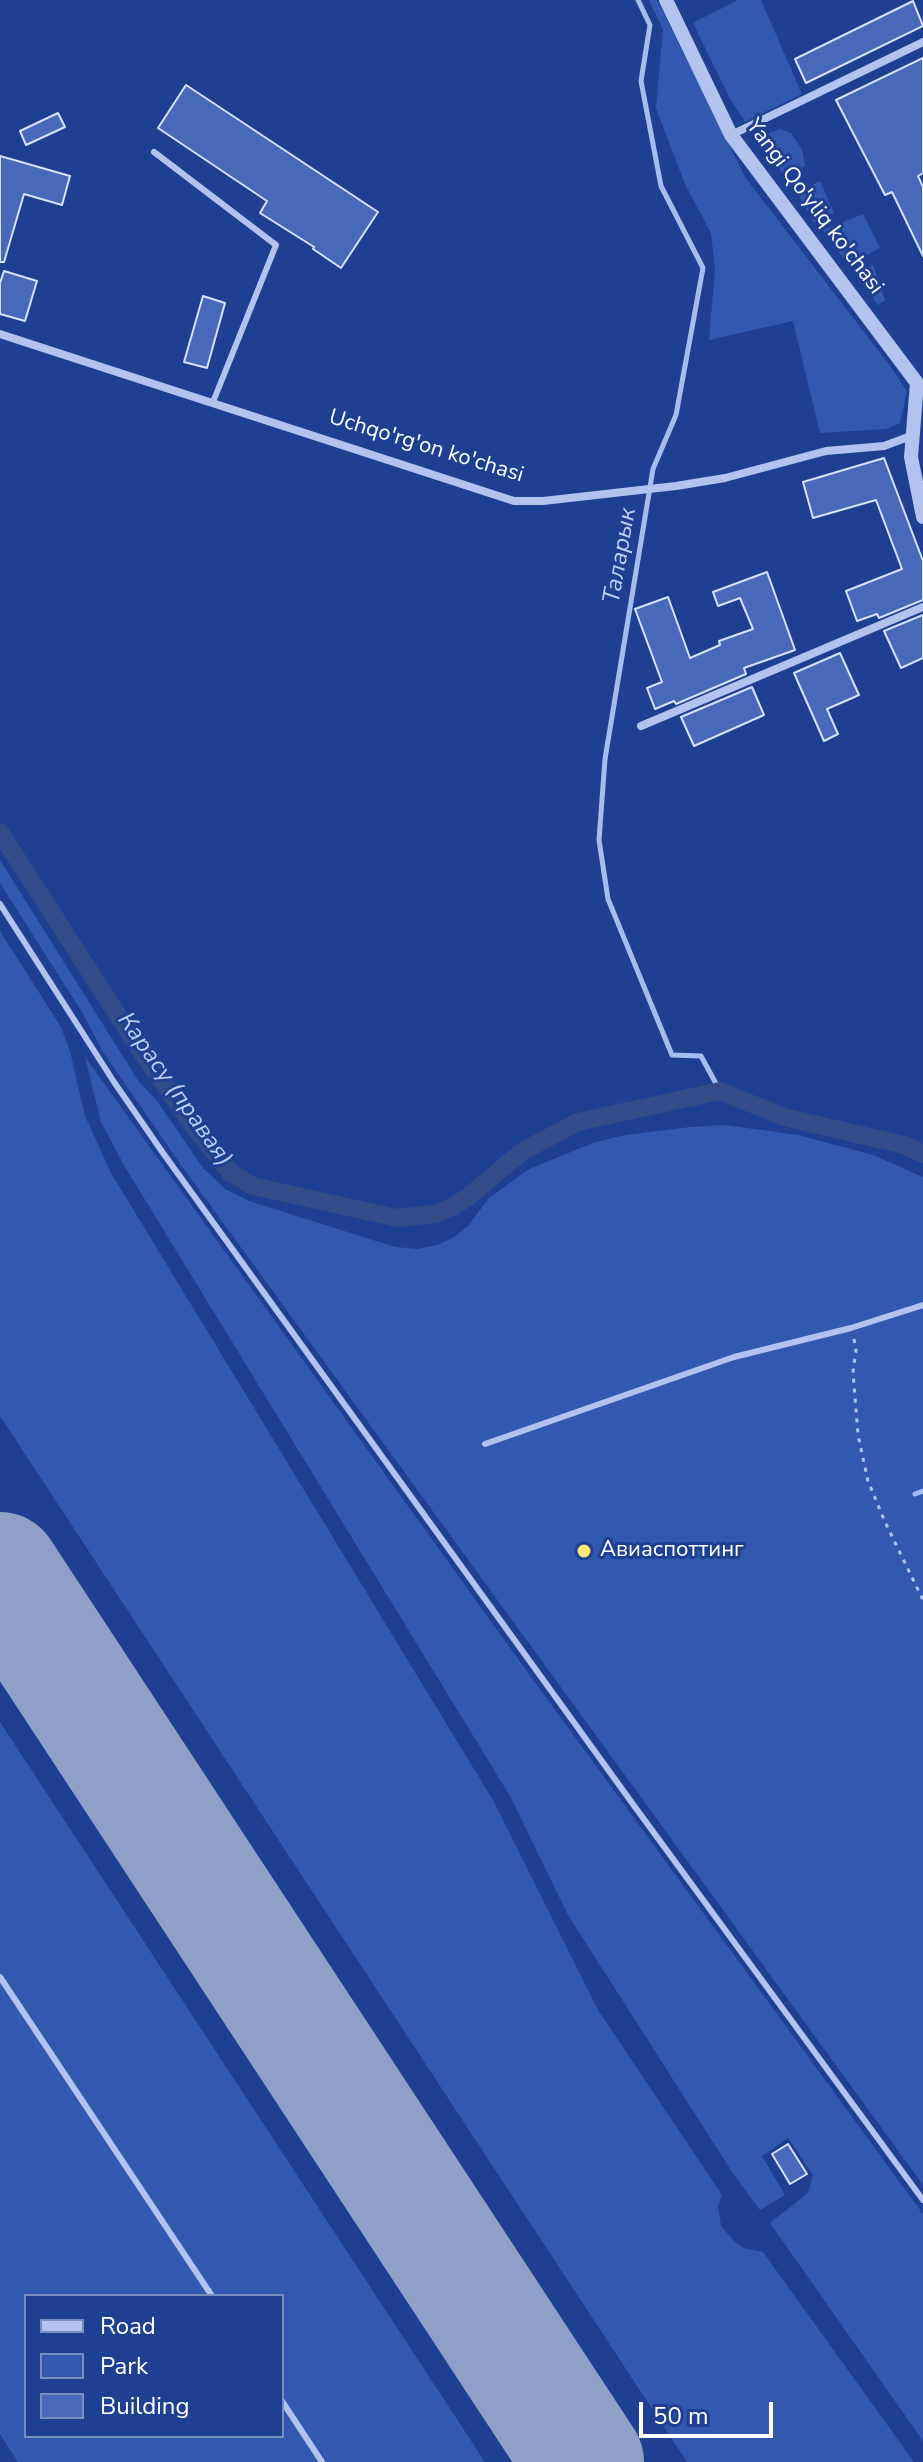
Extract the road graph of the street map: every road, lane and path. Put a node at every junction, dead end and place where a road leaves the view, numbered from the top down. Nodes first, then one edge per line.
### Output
1 (666, 0) edge
2 (923, 42) edge
3 (731, 135) junction
4 (154, 152) dead end
5 (0, 334) edge
6 (920, 382) edge
7 (213, 402) junction
8 (911, 436) junction
9 (923, 517) edge
10 (923, 607) edge
11 (641, 726) dead end
12 (0, 904) edge
13 (923, 1305) edge
14 (851, 1328) junction
15 (485, 1444) dead end
16 (923, 1600) edge
17 (0, 1977) edge
18 (923, 2200) edge
19 (211, 2294) edge
20 (284, 2404) edge
21 (322, 2462) edge

1 - 3 street, Yangi Qo'yliq ko'chasi
2 - 3 street
3 - 6 street, Yangi Qo'yliq ko'chasi
4 - 7 lane
5 - 7 street, Uchqo'rg'on ko'chasi
6 - 8 street, Yangi Qo'yliq ko'chasi
7 - 8 street, Uchqo'rg'on ko'chasi
8 - 9 street
10 - 11 street
12 - 18 lane
13 - 14 lane
14 - 15 lane
14 - 16 path
17 - 19 lane
20 - 21 lane

